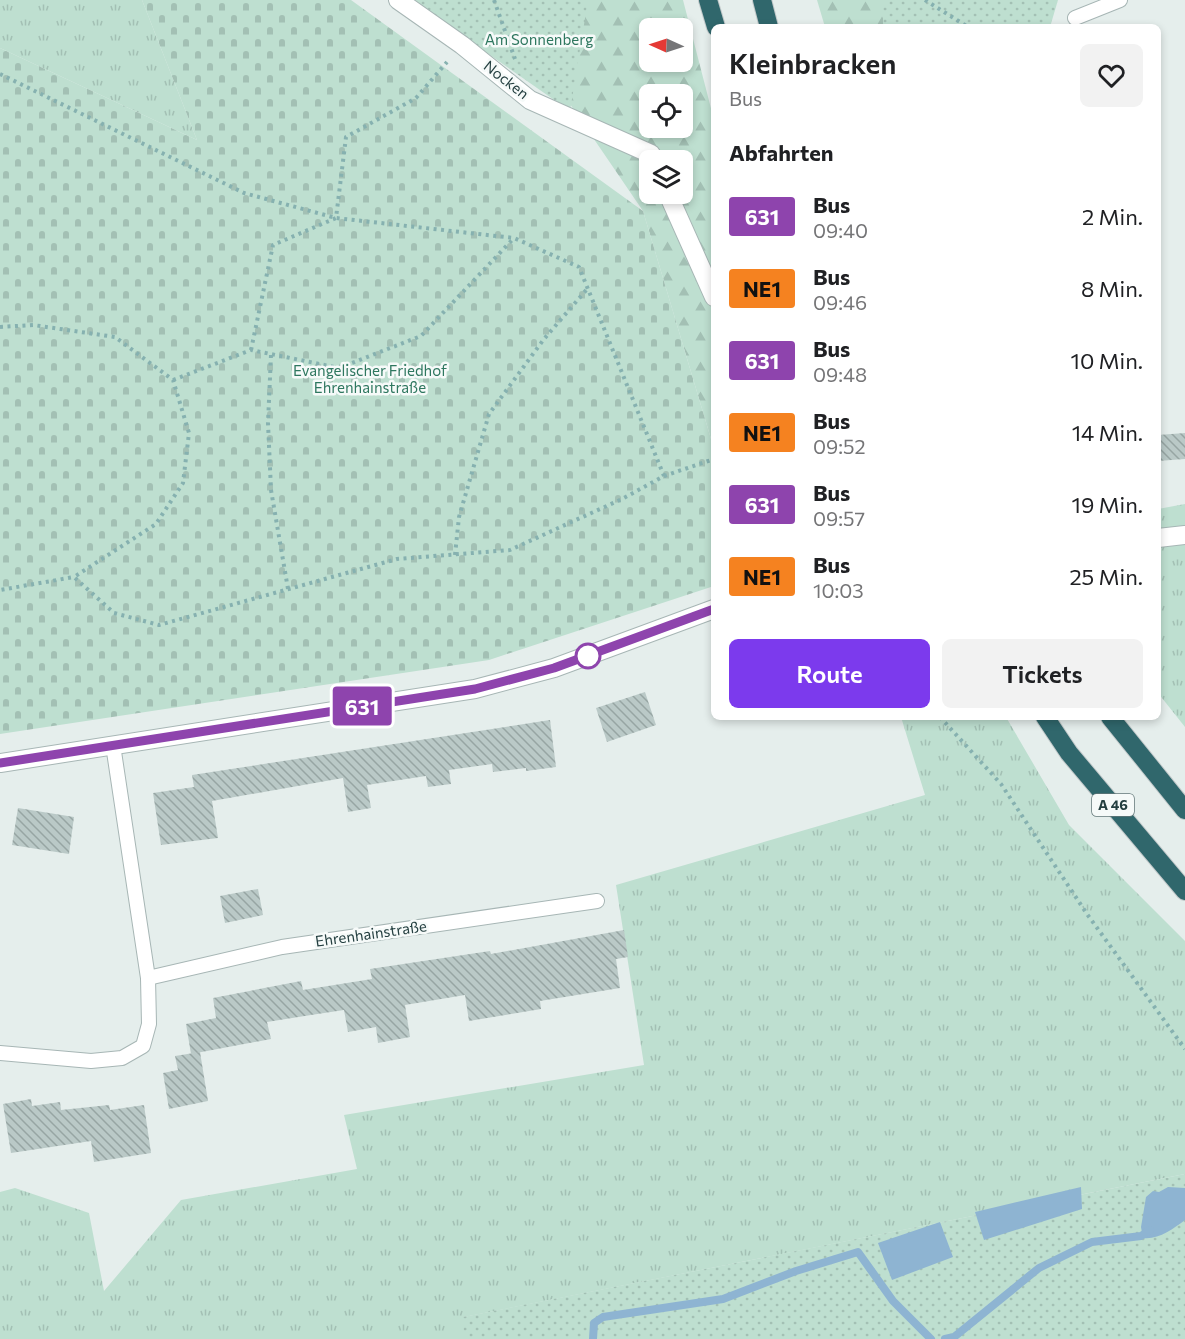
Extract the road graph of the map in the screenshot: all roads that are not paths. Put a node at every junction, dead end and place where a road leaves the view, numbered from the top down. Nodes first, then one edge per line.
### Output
1 (398, 0) edge
2 (708, 0) edge
3 (762, 0) edge
4 (1120, 0) edge
5 (1075, 18) dead end
6 (715, 24) edge
7 (768, 24) edge
8 (642, 150) edge
9 (672, 204) edge
10 (711, 290) edge
11 (1185, 535) edge
12 (1161, 538) edge
13 (711, 610) edge
14 (1047, 720) edge
15 (1112, 720) edge
16 (113, 745) junction
17 (0, 763) edge
18 (1185, 810) edge
19 (1185, 891) edge
20 (597, 901) dead end
21 (148, 978) junction
22 (0, 1053) edge

1 - 8 street, Nocken
2 - 6 highway
3 - 7 highway
4 - 5 lane
9 - 10 street
11 - 12 street
13 - 16 street
14 - 19 highway, A 46
15 - 18 highway
16 - 17 street
16 - 21 lane
20 - 21 lane, Ehrenhainstraße
21 - 22 lane

